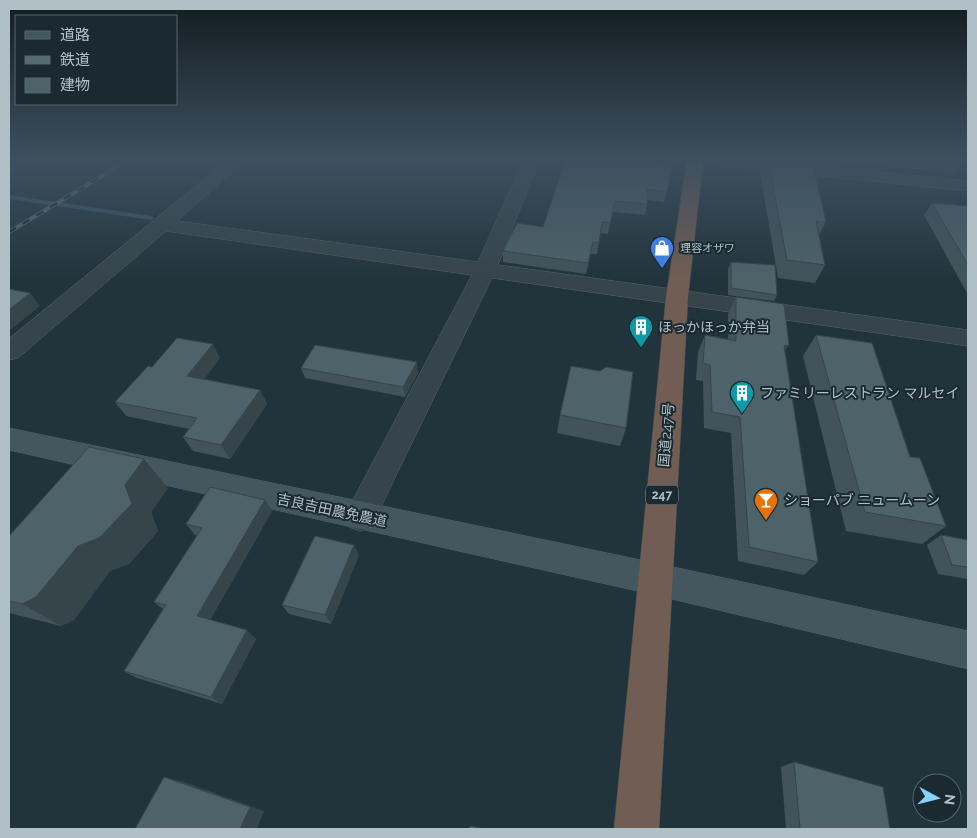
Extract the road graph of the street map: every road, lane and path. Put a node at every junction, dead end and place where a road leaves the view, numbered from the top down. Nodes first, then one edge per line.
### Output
1 (189, 200) edge
2 (515, 200) edge
3 (690, 200) edge
4 (160, 224) junction
5 (485, 271) junction
6 (677, 297) junction
7 (968, 338) edge
8 (9, 352) edge
9 (9, 439) edge
10 (360, 517) junction
11 (655, 579) junction
12 (968, 650) edge
13 (636, 829) edge

1 - 4 street
2 - 5 street
3 - 6 highway, 国道247号 / 247
4 - 5 street
4 - 8 street
5 - 6 street
5 - 10 street
6 - 7 street
6 - 11 highway, 国道247号 / 247
9 - 10 street, 吉良吉田農免農道
10 - 11 street, 吉良吉田農免農道
11 - 12 street, 吉良吉田農免農道
11 - 13 highway, 国道247号 / 247

